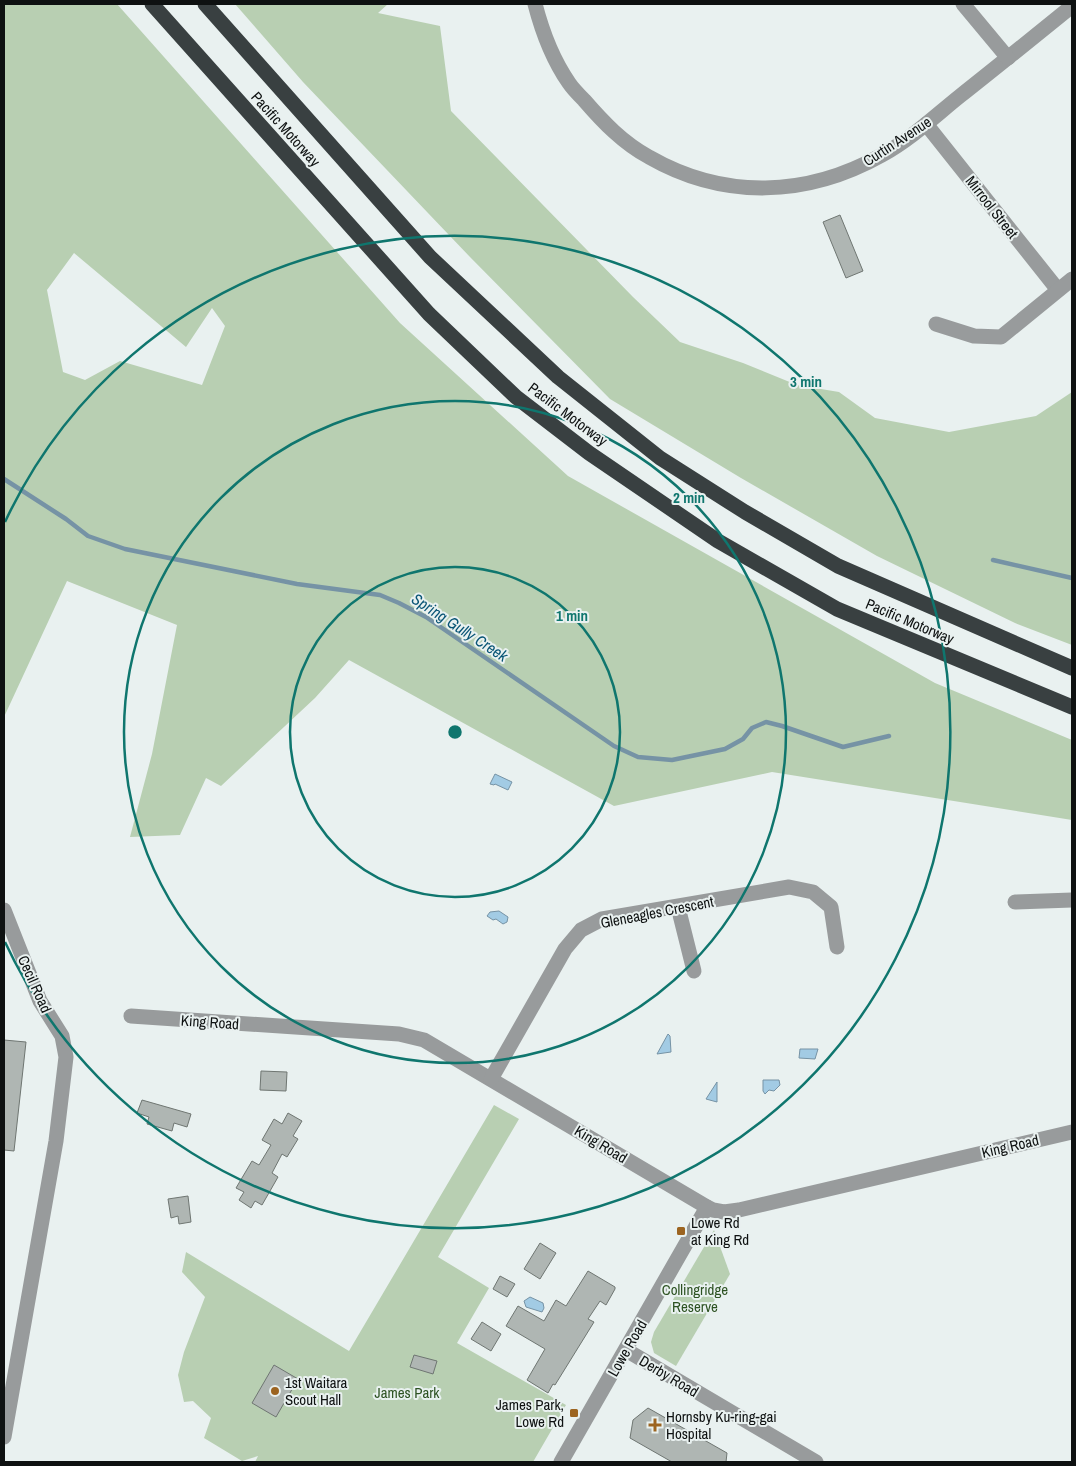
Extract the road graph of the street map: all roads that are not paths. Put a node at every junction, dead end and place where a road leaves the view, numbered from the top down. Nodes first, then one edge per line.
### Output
1 (152, 4) edge
2 (204, 4) edge
3 (535, 4) edge
4 (963, 4) edge
5 (1072, 6) edge
6 (1008, 58) junction
7 (926, 124) junction
8 (1072, 279) edge
9 (1058, 290) junction
10 (936, 324) dead end
11 (1072, 668) edge
12 (1072, 707) edge
13 (1072, 900) edge
14 (1015, 902) dead end
15 (678, 907) junction
16 (4, 910) edge
17 (837, 947) dead end
18 (694, 971) dead end
19 (131, 1016) dead end
20 (491, 1079) junction
21 (1072, 1132) edge
22 (707, 1207) junction
23 (626, 1350) junction
24 (4, 1438) edge
25 (560, 1462) edge
26 (816, 1462) edge

1 - 12 highway, Pacific Motorway
2 - 11 highway, Pacific Motorway
3 - 7 street, Curtin Avenue
4 - 6 street
5 - 6 street, Curtin Avenue
6 - 7 street, Curtin Avenue
7 - 9 street, Mirrool Street
8 - 9 street
9 - 10 street
13 - 14 street
15 - 17 street, Gleneagles Crescent
15 - 18 street
15 - 20 street, Gleneagles Crescent
16 - 24 street, Cecil Road
19 - 20 street, King Road
20 - 22 street, King Road
21 - 22 street, King Road
22 - 23 street, Lowe Road
23 - 25 street, Lowe Road
23 - 26 street, Derby Road

